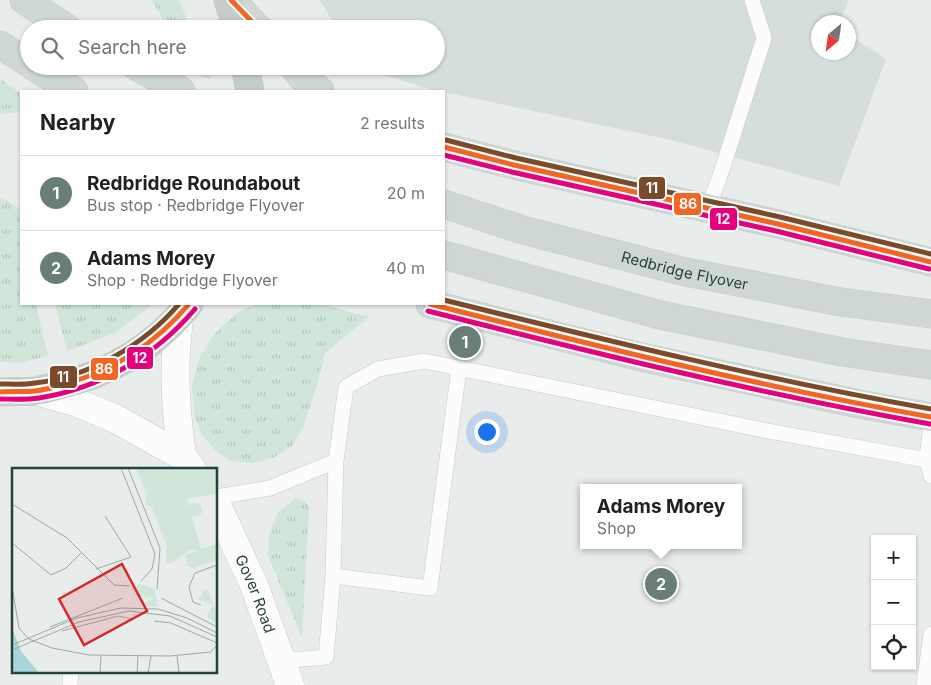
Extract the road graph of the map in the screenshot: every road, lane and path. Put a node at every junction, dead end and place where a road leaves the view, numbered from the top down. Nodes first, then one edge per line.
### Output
1 (24, 0) edge
2 (230, 0) edge
3 (752, 0) edge
4 (54, 20) edge
5 (235, 20) edge
6 (251, 20) edge
7 (0, 45) edge
8 (20, 57) edge
9 (48, 75) edge
10 (152, 75) edge
11 (247, 75) edge
12 (300, 75) edge
13 (72, 90) edge
14 (179, 90) edge
15 (250, 90) edge
16 (319, 90) edge
17 (445, 146) edge
18 (445, 204) edge
19 (708, 209) junction
20 (445, 256) edge
21 (931, 262) edge
22 (434, 305) edge
23 (184, 311) edge
24 (931, 314) edge
25 (931, 365) edge
26 (459, 368) junction
27 (36, 391) junction
28 (0, 392) edge
29 (931, 417) edge
30 (931, 424) edge
31 (336, 460) junction
32 (927, 460) junction
33 (187, 462) edge
34 (931, 476) edge
35 (218, 497) edge
36 (218, 507) edge
37 (333, 576) junction
38 (931, 634) edge
39 (71, 672) edge
40 (286, 673) edge
41 (70, 685) edge
42 (924, 685) edge

1 - 4 main road
2 - 5 highway
2 - 6 main road
3 - 19 lane
7 - 8 main road
9 - 13 main road
10 - 14 main road
11 - 15 highway
12 - 16 main road
17 - 19 main road
18 - 24 main road, Redbridge Flyover
19 - 21 main road
20 - 25 main road
22 - 29 main road
23 - 27 highway
23 - 33 street
26 - 31 lane
26 - 32 lane
26 - 37 lane
27 - 28 highway
27 - 33 street
30 - 32 lane
31 - 35 lane
31 - 37 lane
32 - 34 lane
36 - 40 street, Gover Road
37 - 40 lane
38 - 42 lane
39 - 41 lane

